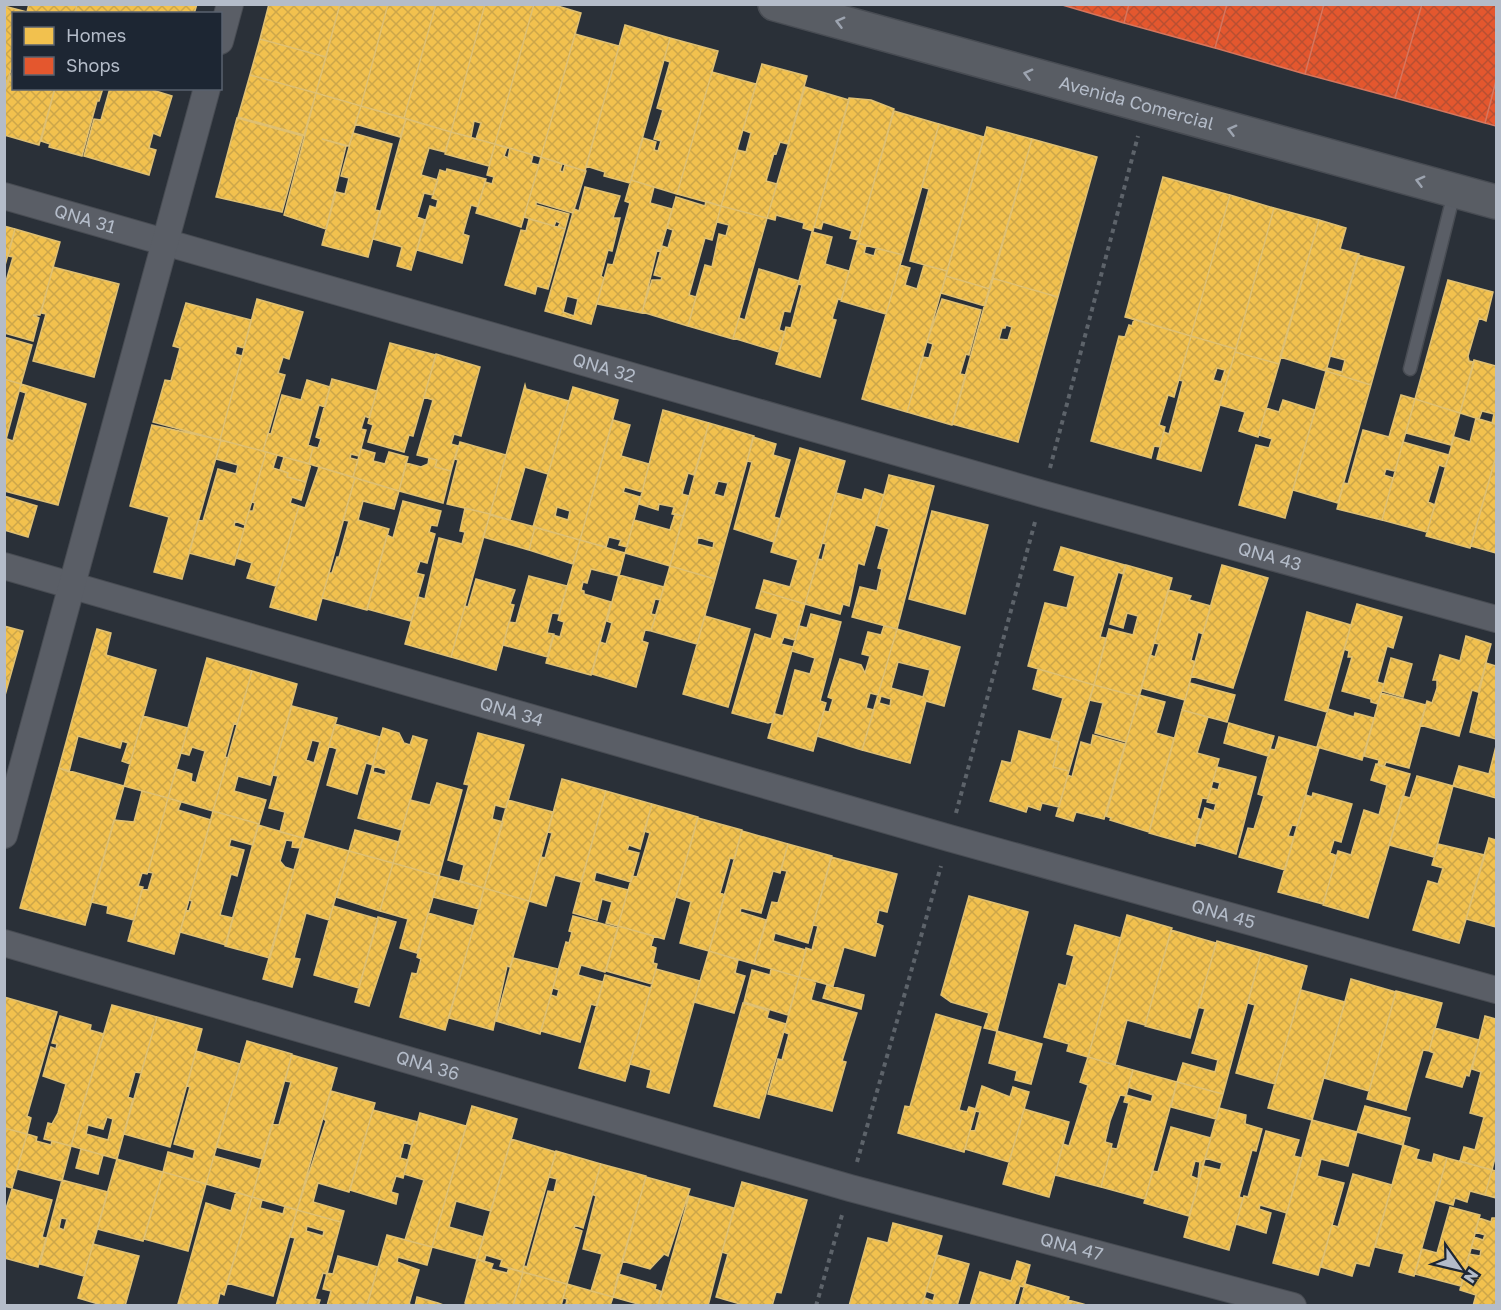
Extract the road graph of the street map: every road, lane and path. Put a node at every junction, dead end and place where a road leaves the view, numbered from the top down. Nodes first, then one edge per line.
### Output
1 (231, 4) edge
2 (775, 4) edge
3 (222, 34) edge
4 (206, 90) edge
5 (1145, 106) junction
6 (1454, 190) junction
7 (4, 196) edge
8 (1497, 202) edge
9 (166, 242) junction
10 (1410, 369) dead end
11 (1043, 494) junction
12 (4, 566) edge
13 (73, 585) junction
14 (1497, 619) edge
15 (4, 835) edge
16 (950, 838) junction
17 (4, 943) edge
18 (1497, 990) edge
19 (850, 1188) junction
20 (816, 1305) edge
21 (1293, 1305) edge

1 - 3 street
5 -> 2 main road, Avenida Comercial
4 - 9 street
6 -> 5 main road, Avenida Comercial
5 - 11 path
6 - 8 main road, Avenida Comercial
6 - 10 lane
7 - 9 street, QNA 31
9 - 11 street, QNA 32
9 - 13 street
11 - 14 street, QNA 43
11 - 16 path
12 - 13 street, QNA 34
13 - 15 street
13 - 16 street, QNA 34
16 - 18 street, QNA 45
16 - 19 path
17 - 19 street, QNA 36
19 - 20 path
19 - 21 street, QNA 47

